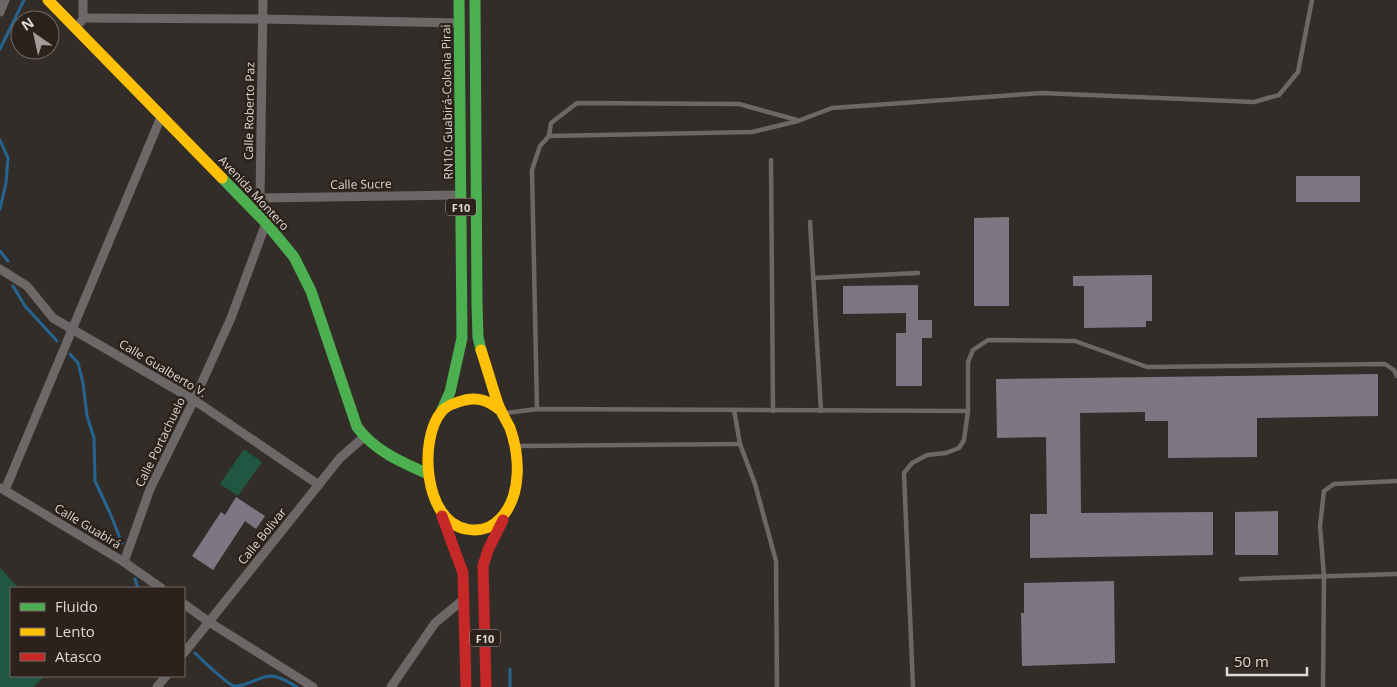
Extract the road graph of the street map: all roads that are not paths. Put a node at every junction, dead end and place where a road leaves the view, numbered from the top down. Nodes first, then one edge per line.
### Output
1 (5, 0) edge
2 (48, 0) edge
3 (83, 0) edge
4 (263, 0) edge
5 (460, 0) edge
6 (475, 0) edge
7 (1312, 0) edge
8 (0, 12) edge
9 (83, 18) junction
10 (263, 19) junction
11 (460, 23) junction
12 (78, 30) junction
13 (161, 117) junction
14 (798, 121) junction
15 (549, 136) junction
16 (771, 160) dead end
17 (461, 196) junction
18 (260, 198) junction
19 (266, 222) junction
20 (810, 222) dead end
21 (0, 269) edge
22 (918, 272) dead end
23 (813, 278) junction
24 (71, 328) junction
25 (1395, 369) edge
26 (1397, 376) edge
27 (194, 400) junction
28 (537, 409) junction
29 (442, 410) junction
30 (734, 410) junction
31 (501, 411) junction
32 (773, 411) junction
33 (821, 411) junction
34 (968, 411) junction
35 (364, 437) junction
36 (740, 444) junction
37 (515, 446) junction
38 (428, 474) junction
39 (1397, 481) edge
40 (319, 485) junction
41 (2, 489) edge
42 (441, 512) junction
43 (503, 520) junction
44 (124, 562) junction
45 (1397, 574) edge
46 (1324, 577) junction
47 (1241, 580) dead end
48 (161, 587) edge
49 (464, 599) junction
50 (185, 605) edge
51 (209, 622) junction
52 (185, 652) edge
53 (165, 677) edge
54 (157, 687) edge
55 (313, 687) edge
56 (391, 687) edge
57 (466, 687) edge
58 (486, 687) edge
59 (777, 687) edge
60 (913, 687) edge
61 (1323, 687) edge

1 - 8 street
2 - 12 main road, Avenida Montero
3 - 9 street
4 - 10 street, Calle Roberto Paz
5 - 11 main road, RN10: Guabirá-Colonia Pirai / F10
6 - 31 main road, F10
7 - 14 lane
9 - 10 street
9 - 12 street
10 - 11 street
10 - 18 street, Calle Roberto Paz
11 - 17 main road, RN10: Guabirá-Colonia Pirai / F10
12 - 13 main road, Avenida Montero
13 - 19 main road, Avenida Montero
13 - 24 street
14 - 15 lane
14 - 15 lane
15 - 28 lane
16 - 32 lane
17 - 18 street, Calle Sucre
17 - 29 main road, RN10: Guabirá-Colonia Pirai / F10
18 - 19 street, Calle Roberto Paz
19 - 27 street, Calle Portachuelo
19 - 35 main road, Avenida Montero
20 - 23 lane
21 - 24 street, Calle Gualberto V.
22 - 23 lane
23 - 33 lane
24 - 27 street, Calle Gualberto V.
24 - 41 street
25 - 26 lane
25 - 34 lane
27 - 40 street, Calle Gualberto V.
27 - 44 street, Calle Portachuelo
28 - 30 lane
28 - 31 lane
29 - 31 main road
29 - 38 main road, F10
30 - 32 lane
30 - 36 lane
31 - 37 main road, F10
32 - 33 lane
33 - 34 lane
34 - 60 lane
35 - 38 main road, Avenida Montero
35 - 40 street, Calle Bolivar
36 - 37 lane
36 - 59 lane
37 - 43 main road, F10
38 - 42 main road, F10
39 - 46 lane
40 - 51 street, Calle Bolivar
41 - 44 street, Calle Guabirá
42 - 43 main road, F10
42 - 49 main road, F10
43 - 58 main road, F10
44 - 48 street, Calle Guabirá
45 - 46 lane
46 - 47 lane
46 - 61 lane
49 - 56 street
49 - 57 main road, F10
50 - 51 street
51 - 52 street, Calle Bolivar
51 - 55 street
53 - 54 street

